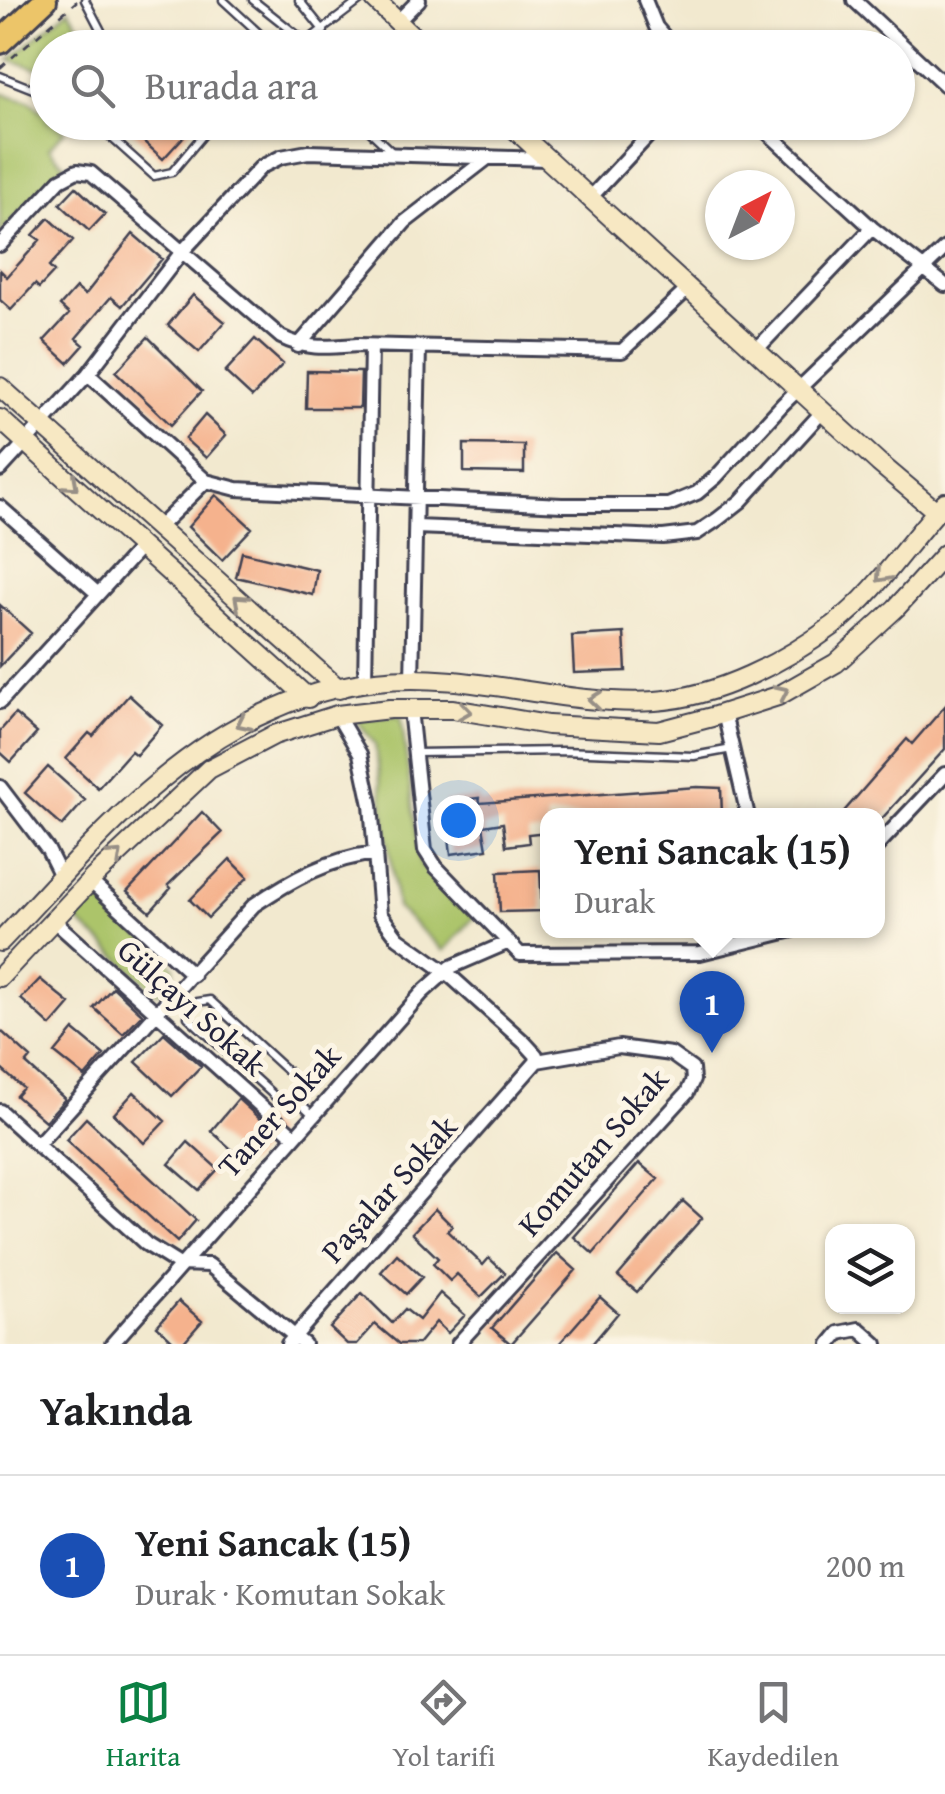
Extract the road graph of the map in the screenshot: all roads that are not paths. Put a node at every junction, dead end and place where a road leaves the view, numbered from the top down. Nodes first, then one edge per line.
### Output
1 (44, 0) edge
2 (82, 0) edge
3 (224, 0) edge
4 (254, 0) edge
5 (299, 0) edge
6 (361, 0) edge
7 (375, 0) edge
8 (419, 0) edge
9 (646, 0) edge
10 (854, 0) edge
11 (397, 22) junction
12 (100, 30) edge
13 (256, 30) edge
14 (288, 30) edge
15 (323, 30) edge
16 (325, 30) edge
17 (406, 30) edge
18 (659, 30) edge
19 (886, 30) edge
20 (0, 42) edge
21 (915, 57) edge
22 (0, 72) edge
23 (945, 85) edge
24 (30, 86) edge
25 (114, 140) edge
26 (199, 140) edge
27 (380, 140) edge
28 (526, 140) edge
29 (643, 140) edge
30 (776, 140) edge
31 (395, 154) junction
32 (489, 157) junction
33 (547, 159) junction
34 (590, 198) junction
35 (872, 228) junction
36 (0, 245) edge
37 (945, 248) edge
38 (181, 253) junction
39 (924, 270) junction
40 (945, 286) edge
41 (690, 288) junction
42 (298, 346) junction
43 (370, 346) junction
44 (419, 347) junction
45 (758, 349) junction
46 (88, 374) junction
47 (0, 387) edge
48 (799, 388) junction
49 (824, 411) junction
50 (0, 418) edge
51 (42, 423) junction
52 (26, 442) junction
53 (0, 470) edge
54 (206, 481) junction
55 (369, 496) junction
56 (417, 498) junction
57 (941, 506) edge
58 (0, 507) edge
59 (416, 527) junction
60 (158, 528) junction
61 (141, 546) junction
62 (945, 554) edge
63 (98, 594) junction
64 (412, 681) junction
65 (365, 684) junction
66 (339, 689) junction
67 (308, 698) junction
68 (0, 702) edge
69 (410, 709) junction
70 (724, 713) junction
71 (337, 716) junction
72 (732, 749) junction
73 (414, 753) junction
74 (945, 774) edge
75 (0, 787) edge
76 (746, 808) edge
77 (885, 838) edge
78 (376, 853) junction
79 (62, 878) junction
80 (90, 881) junction
81 (53, 920) junction
82 (761, 938) edge
83 (0, 942) edge
84 (509, 942) junction
85 (446, 972) junction
86 (193, 975) junction
87 (0, 977) edge
88 (178, 991) junction
89 (191, 1003) junction
90 (158, 1014) junction
91 (534, 1065) junction
92 (294, 1097) junction
93 (0, 1112) edge
94 (313, 1115) junction
95 (294, 1136) junction
96 (37, 1145) junction
97 (178, 1264) junction
98 (296, 1341) edge
99 (112, 1344) edge
100 (458, 1344) edge
101 (830, 1344) edge
102 (876, 1344) edge

1 - 20 highway
2 - 12 lane
3 - 13 lane
4 - 14 lane
5 - 15 lane
6 - 16 lane
7 - 11 main road
8 - 11 street
9 - 18 street
10 - 19 street
11 - 17 main road
21 - 23 street
22 - 24 lane
25 - 26 lane
27 - 31 lane
28 - 33 main road
29 - 34 street
30 - 35 street
31 - 32 street
31 - 38 street
32 - 33 street
32 - 42 street
33 - 34 main road
34 - 41 main road
35 - 39 street
35 - 45 street
36 - 38 street
37 - 39 street
38 - 42 street
38 - 46 street
39 - 40 street
39 - 48 street
41 - 44 street
41 - 45 main road
42 - 43 street
43 - 44 street
43 - 55 street
44 - 56 street
45 - 48 main road
46 - 51 street
46 - 54 street
47 - 51 main road
48 - 49 main road
48 - 56 street
49 - 57 main road
49 - 59 street
50 - 52 main road
51 - 52 street
51 - 60 main road
52 - 53 street
52 -> 61 main road
54 - 55 street
54 - 60 street
55 - 56 street
55 - 65 street
56 - 59 street
57 -> 64 main road
58 - 63 street
59 - 64 street
66 -> 60 main road
61 - 63 street
61 - 67 main road
70 -> 62 main road
63 - 68 street
64 - 65 main road
65 - 66 main road
66 - 67 main road
67 -> 79 main road
69 -> 70 main road
69 - 71 main road
69 - 73 street
70 - 72 street
71 - 78 street
80 -> 71 main road
72 - 73 lane
72 - 76 street
73 - 84 street
74 - 77 street
75 - 79 street
78 - 85 street
78 - 86 street
79 - 83 main road
80 - 81 main road
80 - 86 street
81 - 87 main road
81 - 90 street, Gülçayı Sokak
82 - 84 street
84 - 85 street, Taner Sokak
85 - 91 street
85 - 94 street, Taner Sokak
86 - 88 street
88 - 89 lane
88 - 90 street
89 - 92 lane
89 - 92 lane
90 - 95 street, Gülçayı Sokak
90 - 96 street
91 - 98 street, Paşalar Sokak
91 - 100 street, Komutan Sokak
92 - 94 lane
93 - 96 street
94 - 95 street, Taner Sokak
95 - 97 street, Taner Sokak
96 - 97 street
97 - 98 street
97 - 99 street, Taner Sokak
101 - 102 street

